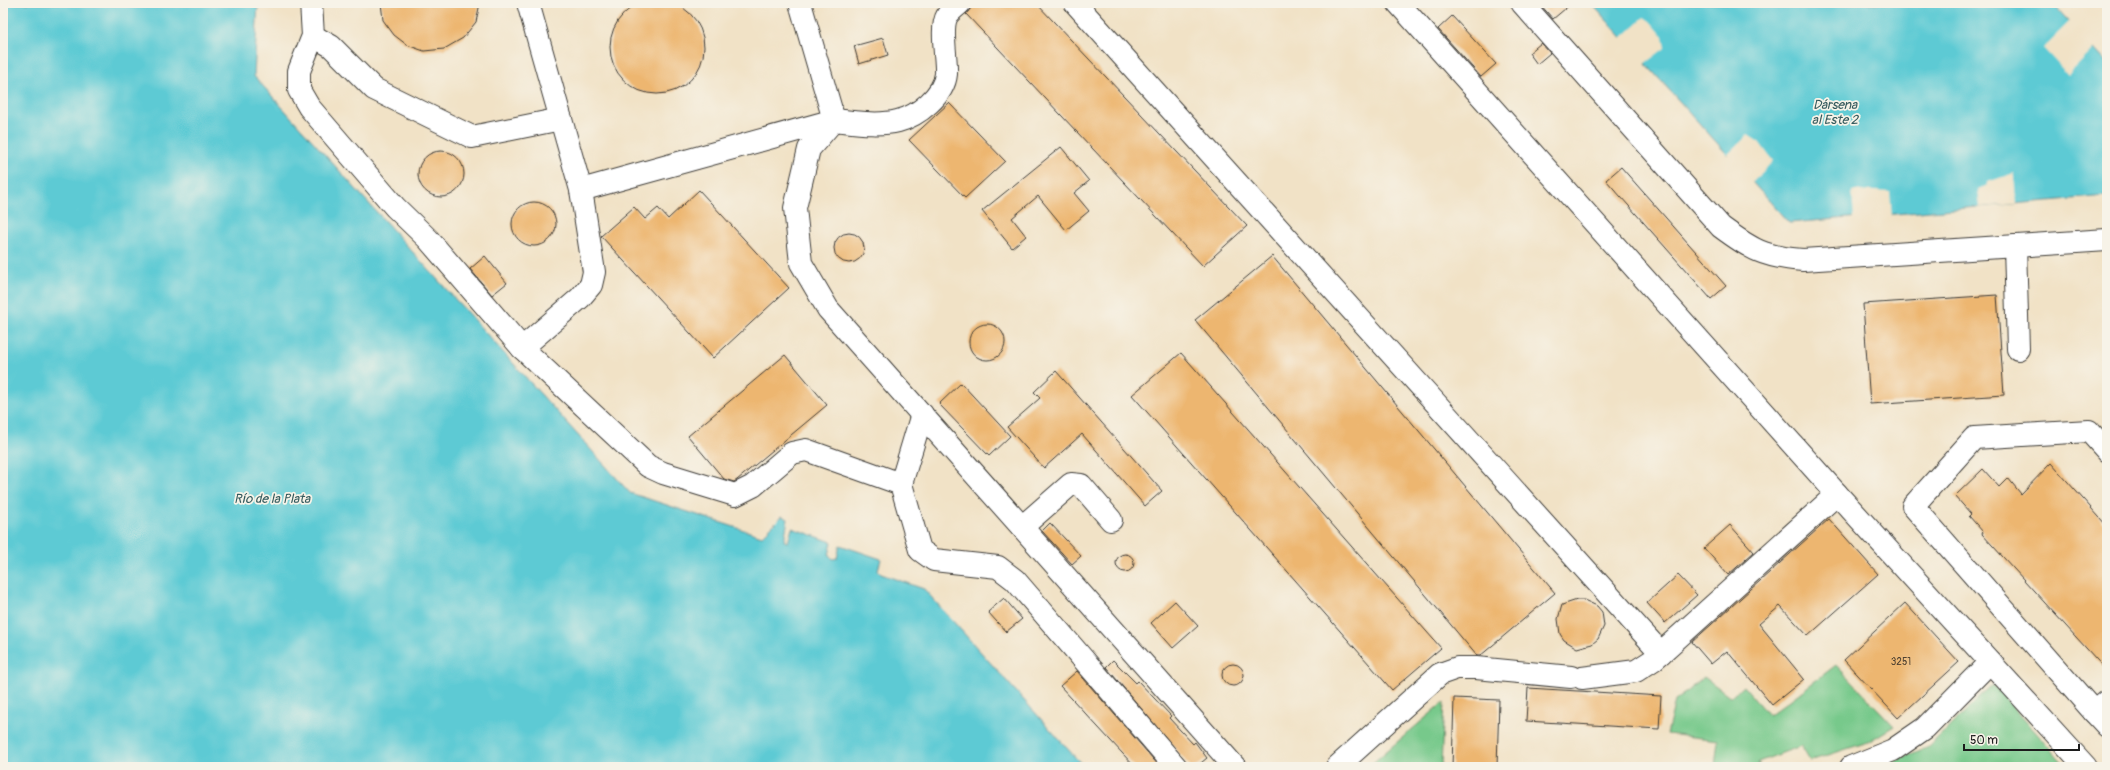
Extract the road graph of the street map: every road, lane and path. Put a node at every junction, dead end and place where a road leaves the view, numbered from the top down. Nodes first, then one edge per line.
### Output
1 (311, 3) edge
2 (528, 3) edge
3 (800, 3) edge
4 (960, 3) edge
5 (1074, 3) edge
6 (1398, 3) edge
7 (1522, 3) edge
8 (313, 36) junction
9 (561, 119) junction
10 (834, 120) junction
11 (581, 190) junction
12 (2107, 240) edge
13 (2015, 246) junction
14 (522, 348) junction
15 (2018, 349) dead end
16 (922, 414) junction
17 (2107, 451) edge
18 (901, 484) junction
19 (1837, 494) junction
20 (1111, 520) dead end
21 (1022, 526) junction
22 (1661, 653) junction
23 (1990, 662) junction
24 (2103, 713) edge
25 (1176, 767) edge
26 (1236, 767) edge
27 (1337, 767) edge
28 (1851, 767) edge
29 (2086, 767) edge

1 - 8 lane
2 - 9 lane
3 - 10 lane
4 - 10 lane
5 - 22 lane
6 - 19 lane
7 - 13 lane
8 - 9 lane
8 - 14 lane
9 - 11 lane
10 - 11 lane
10 - 16 lane
11 - 14 lane
12 - 13 lane
13 - 15 lane
14 - 18 lane
16 - 18 lane
16 - 21 lane
17 - 24 lane
18 - 25 lane
19 - 22 lane
19 - 23 lane
20 - 21 lane
21 - 26 lane
22 - 27 lane
23 - 28 lane
23 - 29 lane

